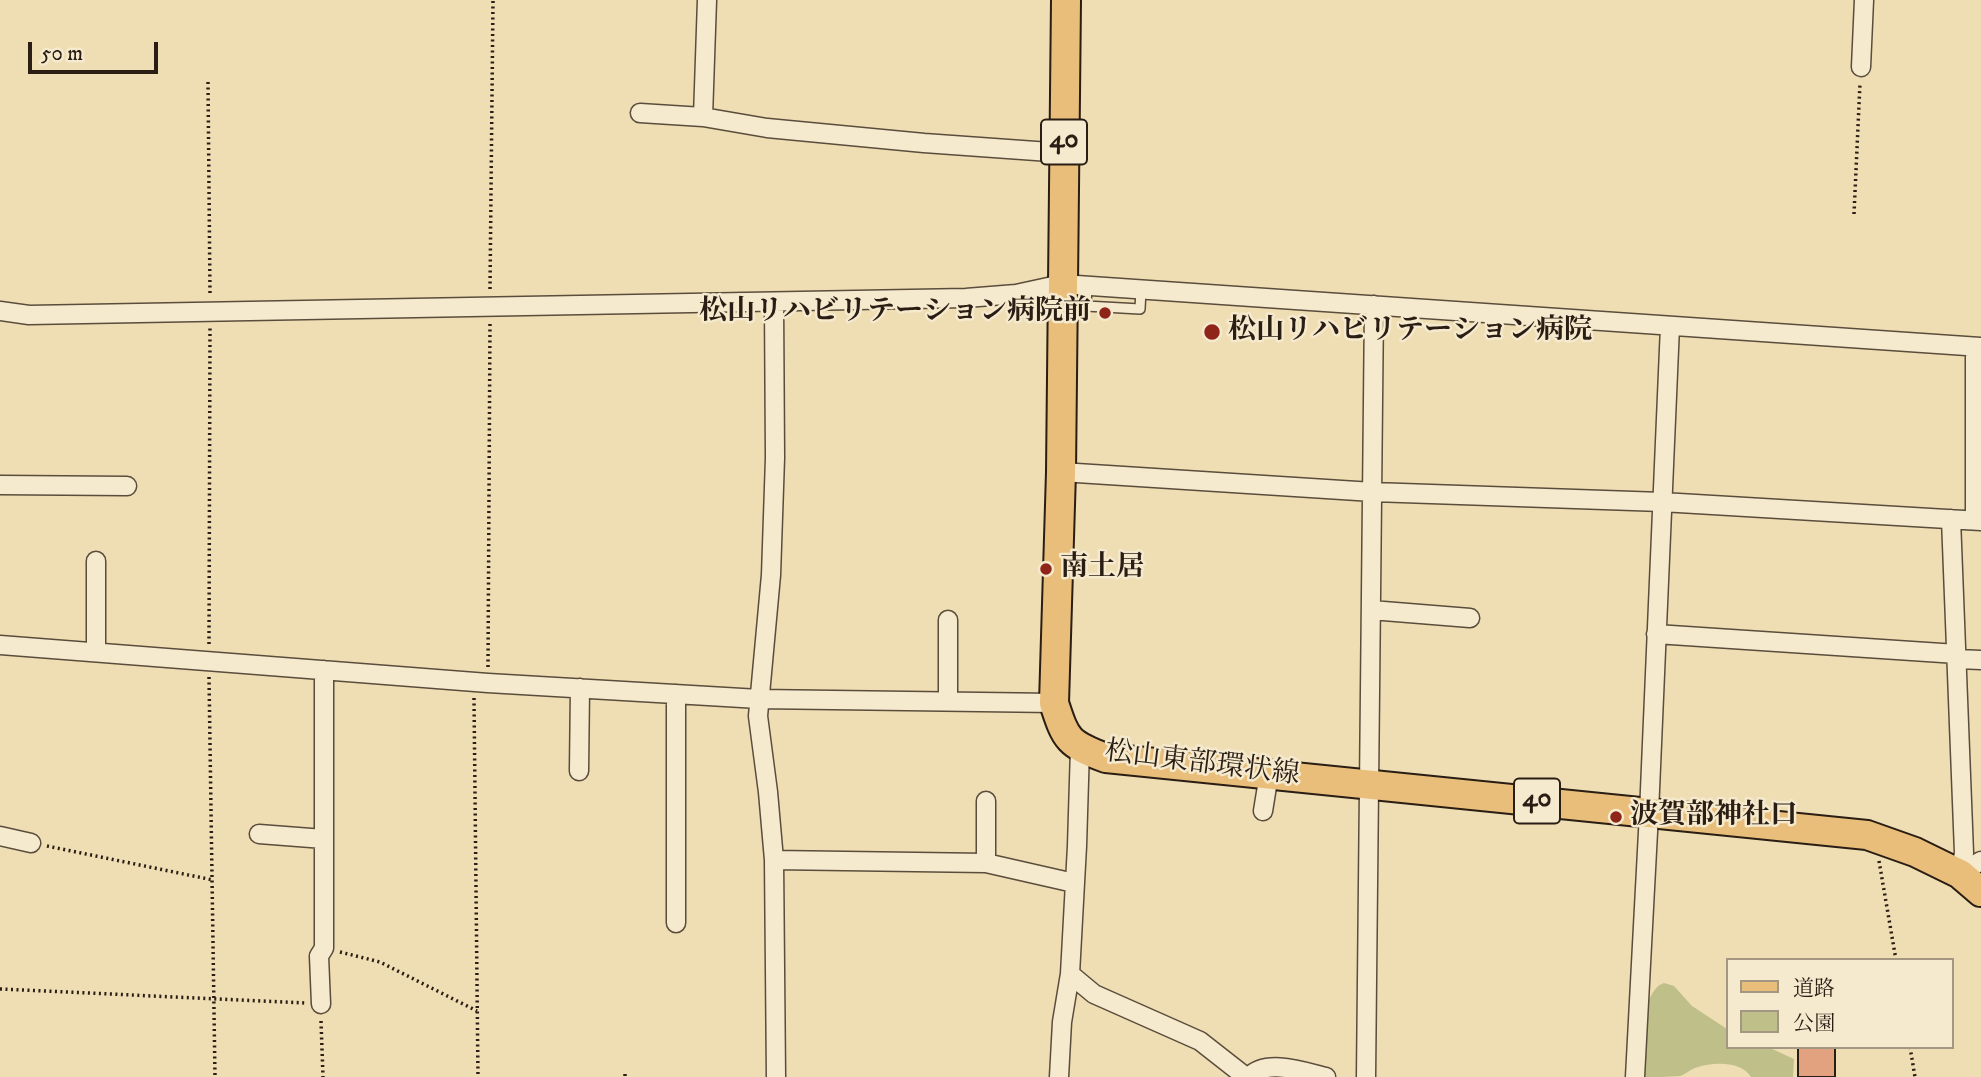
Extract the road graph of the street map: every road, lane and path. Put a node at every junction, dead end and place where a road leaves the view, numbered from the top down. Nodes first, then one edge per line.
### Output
1 (493, 0) edge
2 (707, 0) edge
3 (1066, 0) edge
4 (1864, 0) edge
5 (1861, 67) joint
6 (208, 82) dead end
7 (640, 113) dead end
8 (703, 117) junction
9 (1064, 153) junction
10 (1854, 214) dead end
11 (1074, 285) junction
12 (774, 303) junction
13 (1374, 305) junction
14 (490, 306) junction
15 (0, 311) edge
16 (210, 311) junction
17 (1670, 326) junction
18 (1978, 347) edge
19 (1061, 472) junction
20 (0, 485) edge
21 (127, 486) dead end
22 (1373, 492) junction
23 (1662, 502) junction
24 (1951, 519) junction
25 (1978, 520) edge
26 (96, 561) dead end
27 (1371, 610) junction
28 (1470, 618) dead end
29 (948, 620) dead end
30 (1656, 634) junction
31 (0, 645) edge
32 (96, 652) junction
33 (1957, 657) junction
34 (1981, 660) edge
35 (209, 661) junction
36 (324, 670) junction
37 (481, 682) junction
38 (580, 688) junction
39 (676, 694) junction
40 (759, 699) junction
41 (948, 701) junction
42 (1054, 703) junction
43 (1080, 748) junction
44 (579, 771) dead end
45 (1269, 774) junction
46 (1369, 783) junction
47 (986, 801) dead end
48 (1263, 811) dead end
49 (1649, 813) junction
50 (259, 834) dead end
51 (0, 836) edge
52 (1875, 838) junction
53 (324, 839) junction
54 (31, 843) joint
55 (774, 860) junction
56 (986, 863) junction
57 (1974, 876) edge
58 (213, 880) junction
59 (1074, 883) junction
60 (676, 923) dead end
61 (324, 948) junction
62 (1896, 958) edge
63 (1070, 974) junction
64 (0, 989) edge
65 (215, 999) junction
66 (321, 1004) junction
67 (477, 1011) junction
68 (1910, 1049) edge
69 (215, 1077) edge
70 (323, 1077) edge
71 (478, 1077) edge
72 (776, 1077) edge
73 (1059, 1077) edge
74 (1248, 1077) edge
75 (1326, 1077) edge
76 (1366, 1077) edge
77 (1635, 1077) edge
78 (1915, 1077) edge

1 - 14 path
2 - 8 street
3 - 9 main road, 松山東部環状線 / 40
4 - 5 street
5 - 10 path
6 - 16 path
7 - 8 street
8 - 9 street
9 - 11 main road, 松山東部環状線 / 40
11 - 12 street
11 - 13 street
11 - 19 main road, 松山東部環状線 / 40
12 - 14 street
12 - 40 street
13 - 17 street
13 - 22 street
14 - 16 street
14 - 37 path
15 - 16 street
16 - 35 path
17 - 18 street
17 - 23 street
18 - 25 street
19 - 22 street
19 - 42 main road, 松山東部環状線 / 40
20 - 21 street
22 - 23 street
22 - 27 street
23 - 24 street
23 - 30 street
24 - 25 street
24 - 33 street
26 - 32 street
27 - 28 street
27 - 46 street
29 - 41 street
30 - 33 street
30 - 49 street
31 - 32 street
32 - 35 street
33 - 34 street
33 - 57 street
35 - 36 street
35 - 58 path
36 - 37 street
36 - 53 street
37 - 38 street
37 - 67 path
38 - 39 street
38 - 44 street
39 - 40 street
39 - 60 street
40 - 41 street
40 - 55 street
41 - 42 street
42 - 43 main road, 松山東部環状線 / 40
43 - 45 main road, 松山東部環状線 / 40
43 - 59 street
45 - 46 main road, 松山東部環状線 / 40
45 - 48 street
46 - 49 main road, 松山東部環状線 / 40
46 - 76 street
47 - 56 street
49 - 52 main road, 松山東部環状線 / 40
49 - 77 street
50 - 53 street
51 - 54 street
52 - 57 main road, 松山東部環状線 / 40
52 - 62 path
53 - 61 street
54 - 58 path
55 - 56 street
55 - 72 street
56 - 59 street
58 - 65 path
59 - 63 street
61 - 66 street
61 - 67 path
63 - 73 street
63 - 74 street
64 - 65 path
65 - 66 path
65 - 69 path
66 - 70 path
67 - 71 path
68 - 78 path
74 - 75 street

